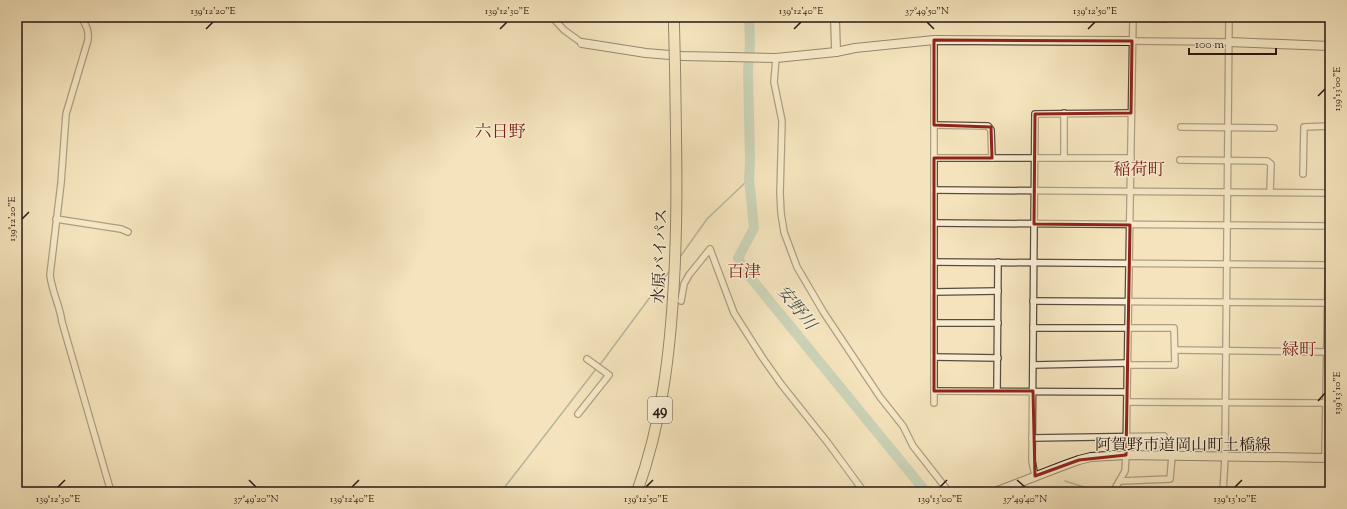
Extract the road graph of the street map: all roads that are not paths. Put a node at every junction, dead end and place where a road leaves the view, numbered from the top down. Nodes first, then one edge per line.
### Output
1 (82, 17) edge
2 (552, 17) edge
3 (835, 17) edge
4 (1114, 17) edge
5 (1133, 17) edge
6 (1165, 17) edge
7 (1229, 17) edge
8 (1330, 17) edge
9 (674, 21) edge
10 (934, 40) junction
11 (1132, 41) junction
12 (1229, 42) junction
13 (584, 43) joint
14 (1330, 46) edge
15 (1330, 50) edge
16 (836, 52) junction
17 (772, 57) junction
18 (1064, 113) junction
19 (1131, 113) junction
20 (934, 125) junction
21 (1330, 126) edge
22 (1181, 127) dead end
23 (1228, 128) junction
24 (1274, 128) dead end
25 (934, 158) junction
26 (992, 158) junction
27 (1035, 158) junction
28 (1064, 158) junction
29 (1131, 158) junction
30 (1180, 160) dead end
31 (1228, 160) junction
32 (1330, 164) edge
33 (1303, 174) dead end
34 (1330, 177) edge
35 (934, 190) junction
36 (1034, 191) junction
37 (1130, 192) junction
38 (1227, 192) junction
39 (1270, 192) junction
40 (1329, 193) edge
41 (56, 219) junction
42 (934, 224) junction
43 (1034, 224) junction
44 (1130, 225) junction
45 (1227, 226) junction
46 (1329, 229) edge
47 (128, 232) dead end
48 (934, 262) junction
49 (998, 262) junction
50 (1034, 263) junction
51 (1129, 263) junction
52 (1227, 264) junction
53 (1329, 265) edge
54 (934, 292) junction
55 (998, 292) junction
56 (681, 301) dead end
57 (1033, 301) junction
58 (1128, 302) junction
59 (1226, 303) junction
60 (1329, 303) edge
61 (934, 323) junction
62 (998, 323) junction
63 (1033, 328) junction
64 (1128, 328) junction
65 (1175, 350) junction
66 (1226, 351) junction
67 (1328, 352) edge
68 (934, 357) junction
69 (998, 358) junction
70 (587, 359) dead end
71 (1128, 364) junction
72 (1033, 365) junction
73 (934, 391) junction
74 (997, 391) junction
75 (1033, 391) junction
76 (1127, 392) junction
77 (1127, 402) junction
78 (1225, 402) junction
79 (934, 403) dead end
80 (1328, 403) edge
81 (578, 414) dead end
82 (1126, 437) junction
83 (1032, 438) junction
84 (1126, 455) junction
85 (1163, 456) junction
86 (1172, 456) junction
87 (1225, 457) junction
88 (1327, 458) edge
89 (1034, 476) junction
90 (1120, 481) junction
91 (111, 492) edge
92 (637, 492) edge
93 (864, 492) edge
94 (949, 492) edge
95 (995, 492) edge
96 (1113, 492) edge
97 (1223, 492) edge

1 - 41 street
2 - 13 street
3 - 16 street
4 - 5 street
5 - 6 street
5 - 11 street
7 - 12 street
8 - 14 street
9 - 92 highway, 水原バイパス / 49, bridge
10 - 11 street
10 - 16 street
10 - 20 street
11 - 12 street
11 - 19 street
12 - 14 street
12 - 23 street
13 - 17 street
14 - 15 street
16 - 17 street
17 - 94 street
18 - 19 street
18 - 27 street
18 - 28 street
19 - 29 street
20 - 25 street
20 - 26 street
21 - 33 street
22 - 23 street
23 - 24 street
23 - 31 street
25 - 26 street
25 - 35 street
26 - 27 street
27 - 28 street
27 - 36 street
28 - 29 street
29 - 37 street
30 - 31 street
31 - 38 street
31 - 39 street
32 - 34 street
34 - 40 street
35 - 36 street
35 - 42 street
36 - 37 street
36 - 43 street
37 - 38 street
37 - 44 street
38 - 39 street
38 - 45 street
39 - 40 street
40 - 46 street
41 - 47 street
41 - 91 street
42 - 43 street
42 - 48 street
43 - 44 street
43 - 50 street
44 - 45 street
44 - 51 street
45 - 46 street
45 - 52 street
46 - 53 street
48 - 49 street
48 - 54 street
49 - 50 street
49 - 55 street
50 - 51 street
50 - 57 street
51 - 52 street
51 - 58 street
52 - 53 street
52 - 59 street
53 - 60 street
54 - 55 street
54 - 61 street
55 - 62 street
56 - 93 street
57 - 58 street
57 - 63 street
58 - 59 street
58 - 64 street
59 - 60 street
59 - 66 street
60 - 67 street
61 - 62 street
61 - 68 street
62 - 69 street
63 - 64 street
63 - 72 street
64 - 65 street
64 - 71 street
65 - 66 street
65 - 71 street
66 - 67 street
66 - 78 street
67 - 80 street
68 - 69 street
68 - 73 street
69 - 74 street
70 - 81 street
71 - 72 street
71 - 76 street
72 - 75 street
73 - 74 street
73 - 79 street
74 - 75 street
75 - 76 street
75 - 83 street
76 - 77 street
77 - 78 street
77 - 82 street
78 - 80 street
78 - 87 street
80 - 88 street
82 - 83 street
82 - 84 street
82 - 85 street
83 - 89 street
84 - 85 street, 阿賀野市道岡山町土橋線
84 - 89 street, 阿賀野市道岡山町土橋線
84 - 90 street
85 - 86 street, 阿賀野市道岡山町土橋線
86 - 87 street, 阿賀野市道岡山町土橋線
86 - 90 street
87 - 88 street, 阿賀野市道岡山町土橋線
87 - 97 street
89 - 95 street, 阿賀野市道岡山町土橋線
90 - 96 street

